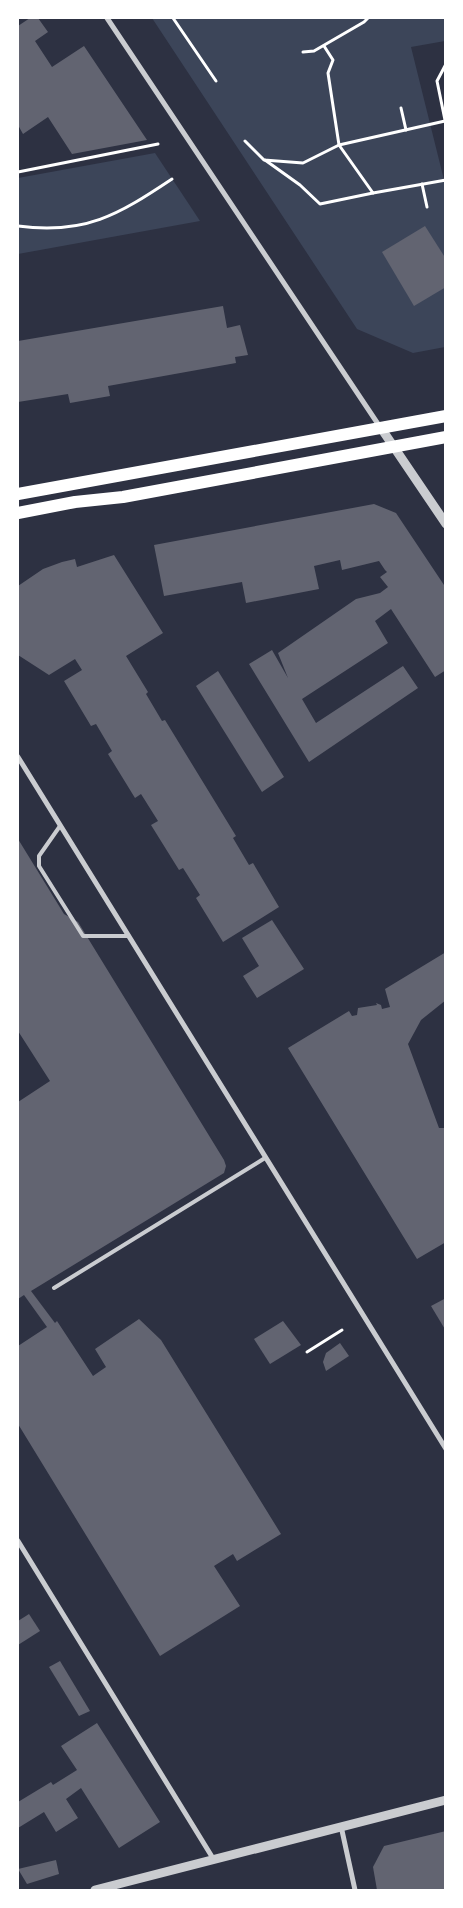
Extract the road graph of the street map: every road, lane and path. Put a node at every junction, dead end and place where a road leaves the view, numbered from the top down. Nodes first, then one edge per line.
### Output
1 (106, 18) edge
2 (174, 18) edge
3 (368, 18) edge
4 (324, 46) junction
5 (303, 52) dead end
6 (446, 64) edge
7 (216, 81) dead end
8 (401, 108) dead end
9 (445, 123) edge
10 (406, 130) junction
11 (245, 141) dead end
12 (158, 144) dead end
13 (339, 145) junction
14 (264, 160) junction
15 (18, 172) edge
16 (172, 179) dead end
17 (446, 180) edge
18 (422, 184) junction
19 (372, 193) junction
20 (427, 208) dead end
21 (18, 226) edge
22 (446, 416) edge
23 (381, 428) junction
24 (446, 437) edge
25 (394, 447) junction
26 (18, 494) edge
27 (18, 513) edge
28 (446, 524) edge
29 (18, 757) edge
30 (60, 826) junction
31 (128, 936) junction
32 (265, 1158) junction
33 (54, 1288) dead end
34 (342, 1330) dead end
35 (307, 1352) dead end
36 (446, 1449) edge
37 (18, 1541) edge
38 (446, 1800) edge
39 (341, 1826) junction
40 (214, 1860) junction
41 (94, 1890) edge
42 (355, 1890) edge

1 - 23 street
2 - 7 path
3 - 4 path
4 - 5 path
4 - 13 path
6 - 9 path
8 - 10 path
9 - 10 path
10 - 13 path
11 - 14 path
12 - 15 path
13 - 14 path
13 - 19 path
14 - 19 path
16 - 21 path
17 - 18 path
18 - 19 path
18 - 20 path
22 - 23 main road
23 - 25 street
23 - 26 main road
24 - 25 main road
25 - 27 main road
25 - 28 street
29 - 30 street
30 - 31 street
30 - 31 lane
31 - 32 street
32 - 33 lane
32 - 36 street
34 - 35 path
37 - 40 street
38 - 39 street
39 - 40 street
39 - 42 street
40 - 41 street

